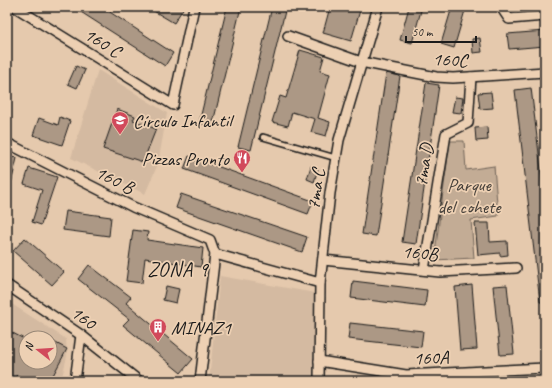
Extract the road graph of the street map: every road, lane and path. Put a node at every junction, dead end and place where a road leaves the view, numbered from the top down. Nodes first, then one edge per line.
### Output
1 (15, 7) edge
2 (194, 7) edge
3 (378, 7) edge
4 (502, 7) edge
5 (545, 16) edge
6 (288, 36) dead end
7 (361, 62) junction
8 (545, 72) edge
9 (471, 77) junction
10 (262, 137) dead end
11 (7, 143) edge
12 (336, 158) junction
13 (215, 254) junction
14 (322, 260) junction
15 (516, 268) dead end
16 (424, 270) junction
17 (320, 283) junction
18 (7, 285) edge
19 (81, 335) junction
20 (319, 361) junction
21 (545, 368) edge
22 (75, 381) edge
23 (139, 381) edge
24 (200, 381) edge
25 (319, 381) edge

1 - 2 street, 160 C
3 - 7 street, 7ma C
4 - 5 street
6 - 7 street, 160C
7 - 9 street, 160C
7 - 12 street, 7ma C
8 - 9 street, 160C
9 - 16 street, 7ma D
10 - 12 lane
11 - 13 street, 160 B
12 - 14 street, 7ma C
13 - 17 street
13 - 24 street
14 - 16 street, 160B
14 - 17 street, 7ma C
15 - 16 street, 160B
17 - 20 street, 7ma C
18 - 19 street, 160
19 - 22 street
19 - 23 street, 160
20 - 21 street, 160A
20 - 25 street, 7ma C

